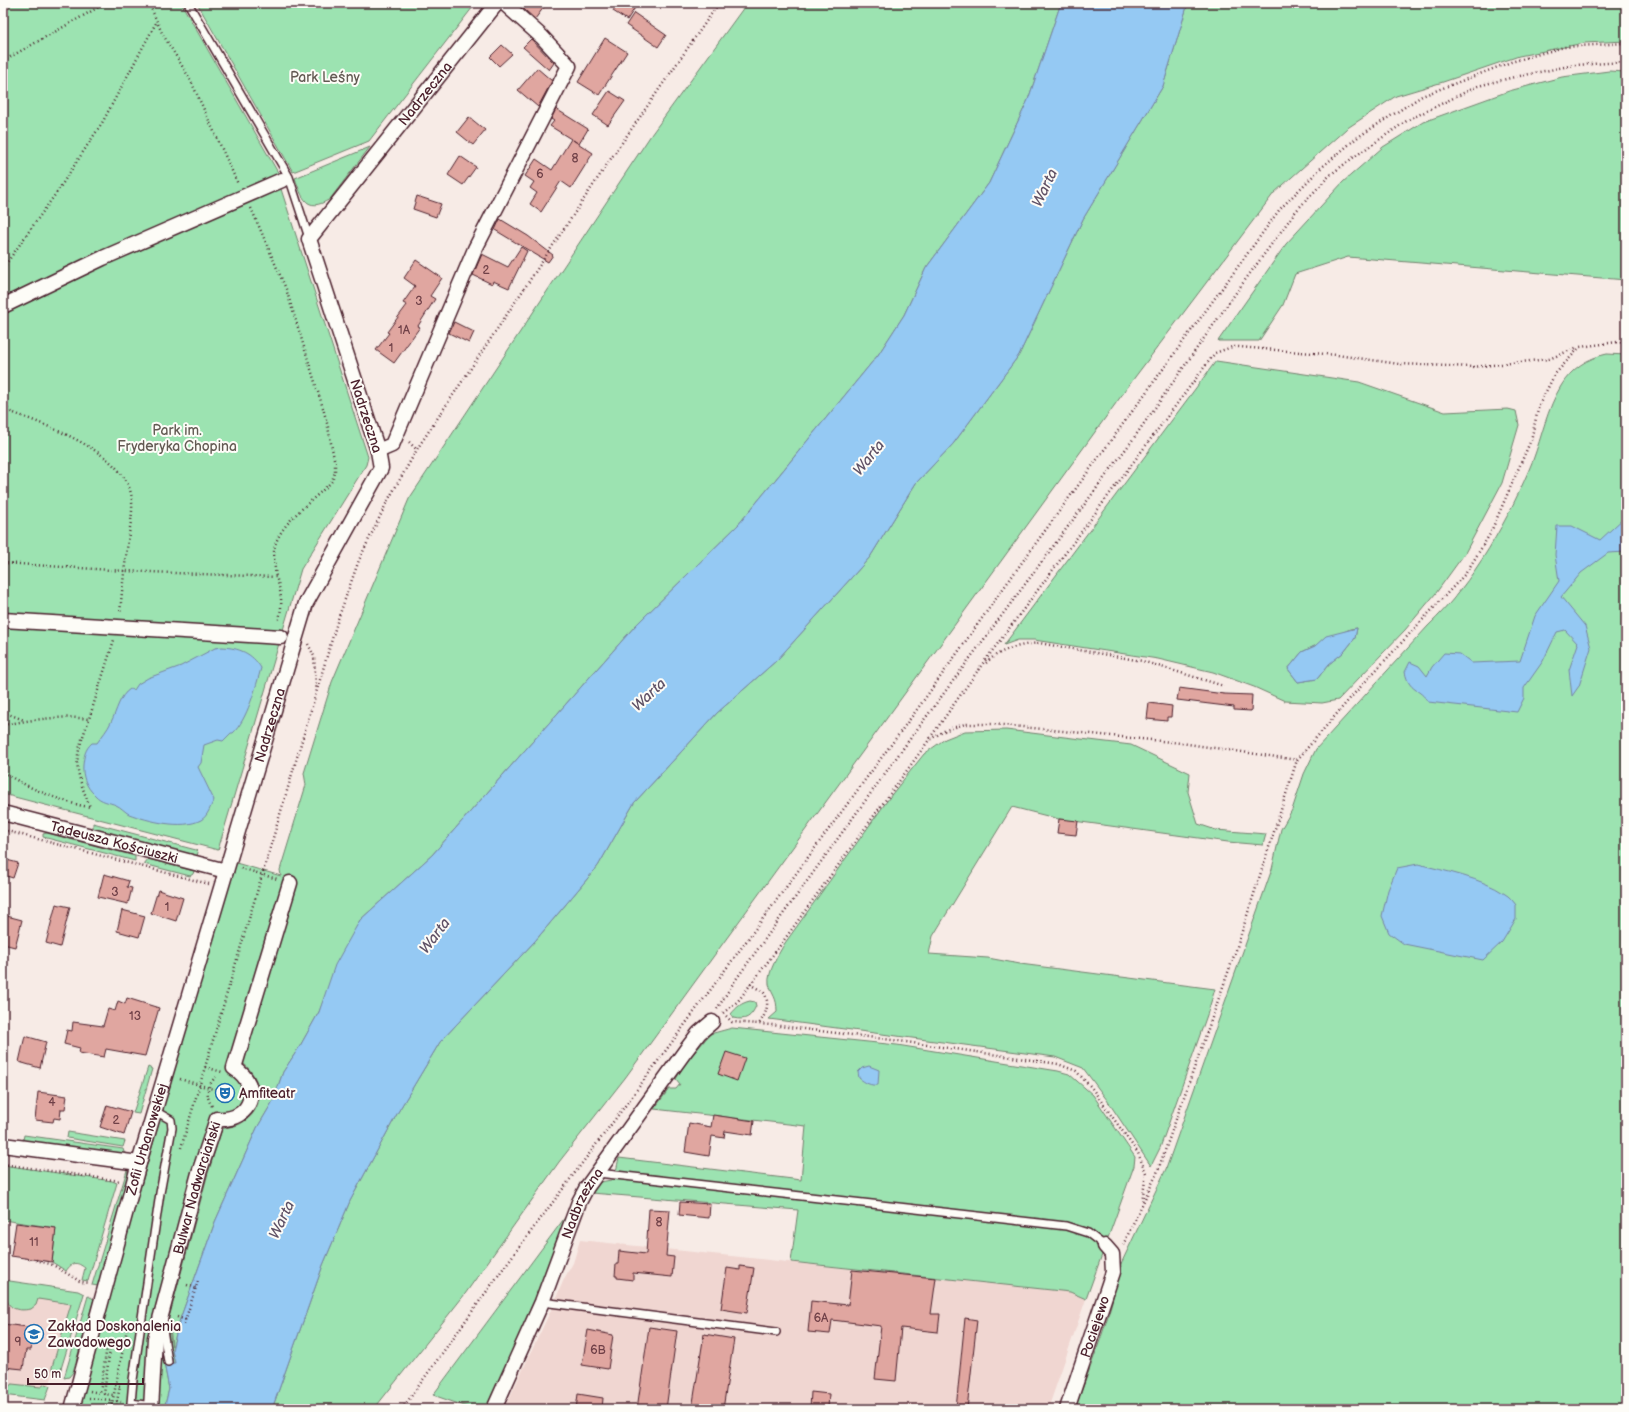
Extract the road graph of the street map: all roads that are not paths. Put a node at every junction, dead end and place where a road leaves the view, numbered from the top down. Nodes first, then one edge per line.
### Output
1 (188, 3) edge
2 (497, 3) edge
3 (504, 3) edge
4 (282, 180) dead end
5 (309, 238) junction
6 (3, 306) edge
7 (378, 451) junction
8 (3, 620) edge
9 (283, 637) junction
10 (3, 813) edge
11 (226, 871) junction
12 (290, 883) dead end
13 (712, 1022) road end
14 (155, 1111) junction
15 (3, 1145) edge
16 (140, 1163) junction
17 (598, 1173) junction
18 (1105, 1246) joint
19 (542, 1302) junction
20 (161, 1315) junction
21 (776, 1332) dead end
22 (168, 1362) dead end
23 (152, 1408) edge
24 (72, 1409) edge
25 (494, 1409) edge
26 (1067, 1409) edge

1 - 5 lane
2 - 5 street, Nadrzeczna
3 - 7 street
4 - 6 street
5 - 7 street, Nadrzeczna
7 - 9 street, Nadrzeczna
8 - 9 street
9 - 11 street, Nadrzeczna
10 - 11 street, Tadeusza Kościuszki
11 - 14 street, Zofii Urbanowskiej
12 - 20 street, Bulwar Nadwarciański
13 - 17 street, Nadbrzeżna
14 - 16 street, Zofii Urbanowskiej
14 - 23 lane
15 - 16 street
16 - 24 street, Zofii Urbanowskiej
17 - 18 lane
17 - 19 street, Nadbrzeżna
18 - 26 street, Pociejewo
19 - 21 lane
19 - 25 street, Nadbrzeżna
20 - 22 lane
20 - 23 street, Bulwar Nadwarciański

